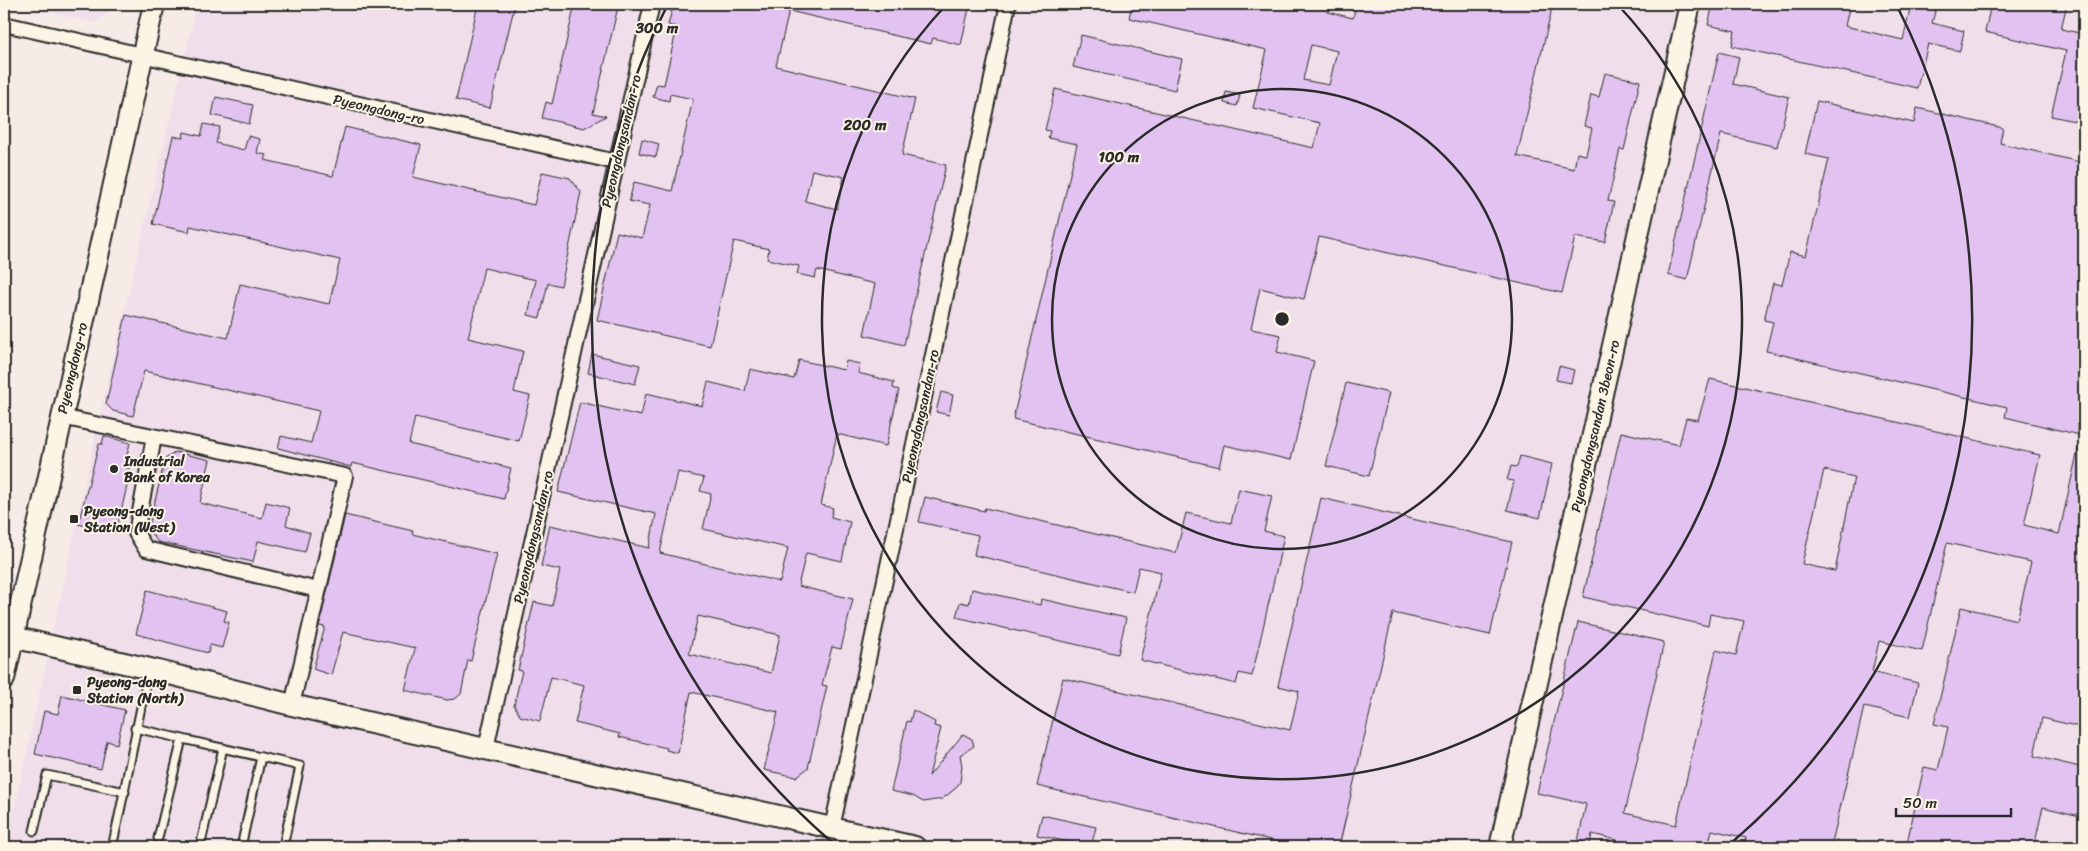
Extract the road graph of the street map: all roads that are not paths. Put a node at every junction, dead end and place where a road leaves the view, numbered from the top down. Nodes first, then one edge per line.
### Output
1 (154, 4) edge
2 (652, 4) edge
3 (1008, 4) edge
4 (1690, 4) edge
5 (4, 24) edge
6 (142, 56) junction
7 (616, 162) junction
8 (61, 417) junction
9 (154, 437) junction
10 (318, 590) junction
11 (9, 636) edge
12 (150, 668) junction
13 (4, 679) edge
14 (292, 705) junction
15 (135, 728) junction
16 (182, 739) junction
17 (223, 748) junction
18 (486, 748) junction
19 (261, 757) junction
20 (125, 792) junction
21 (832, 828) junction
22 (34, 831) dead end
23 (158, 838) dead end
24 (112, 847) edge
25 (200, 847) edge
26 (241, 847) edge
27 (283, 847) edge
28 (915, 847) edge
29 (1500, 847) edge

1 - 6 street, Pyeongdong-ro
2 - 7 street, Pyeongdongsandan-ro
3 - 21 street, Pyeongdongsandan-ro
4 - 29 street, Pyeongdongsandan 3beon-ro
5 - 6 street
6 - 7 street, Pyeongdong-ro
6 - 8 street, Pyeongdong-ro
7 - 18 street, Pyeongdongsandan-ro
8 - 9 street
8 - 11 street, Pyeongdong-ro
9 - 10 street
9 - 10 street
10 - 14 street
11 - 12 street
11 - 13 street, Pyeongdong-ro
12 - 14 street
12 - 15 lane
14 - 18 street
15 - 16 lane
15 - 20 lane
16 - 17 lane
16 - 23 lane
17 - 19 lane
17 - 25 lane
18 - 21 street
19 - 26 lane
19 - 27 lane
20 - 22 lane
20 - 24 lane
21 - 28 street

